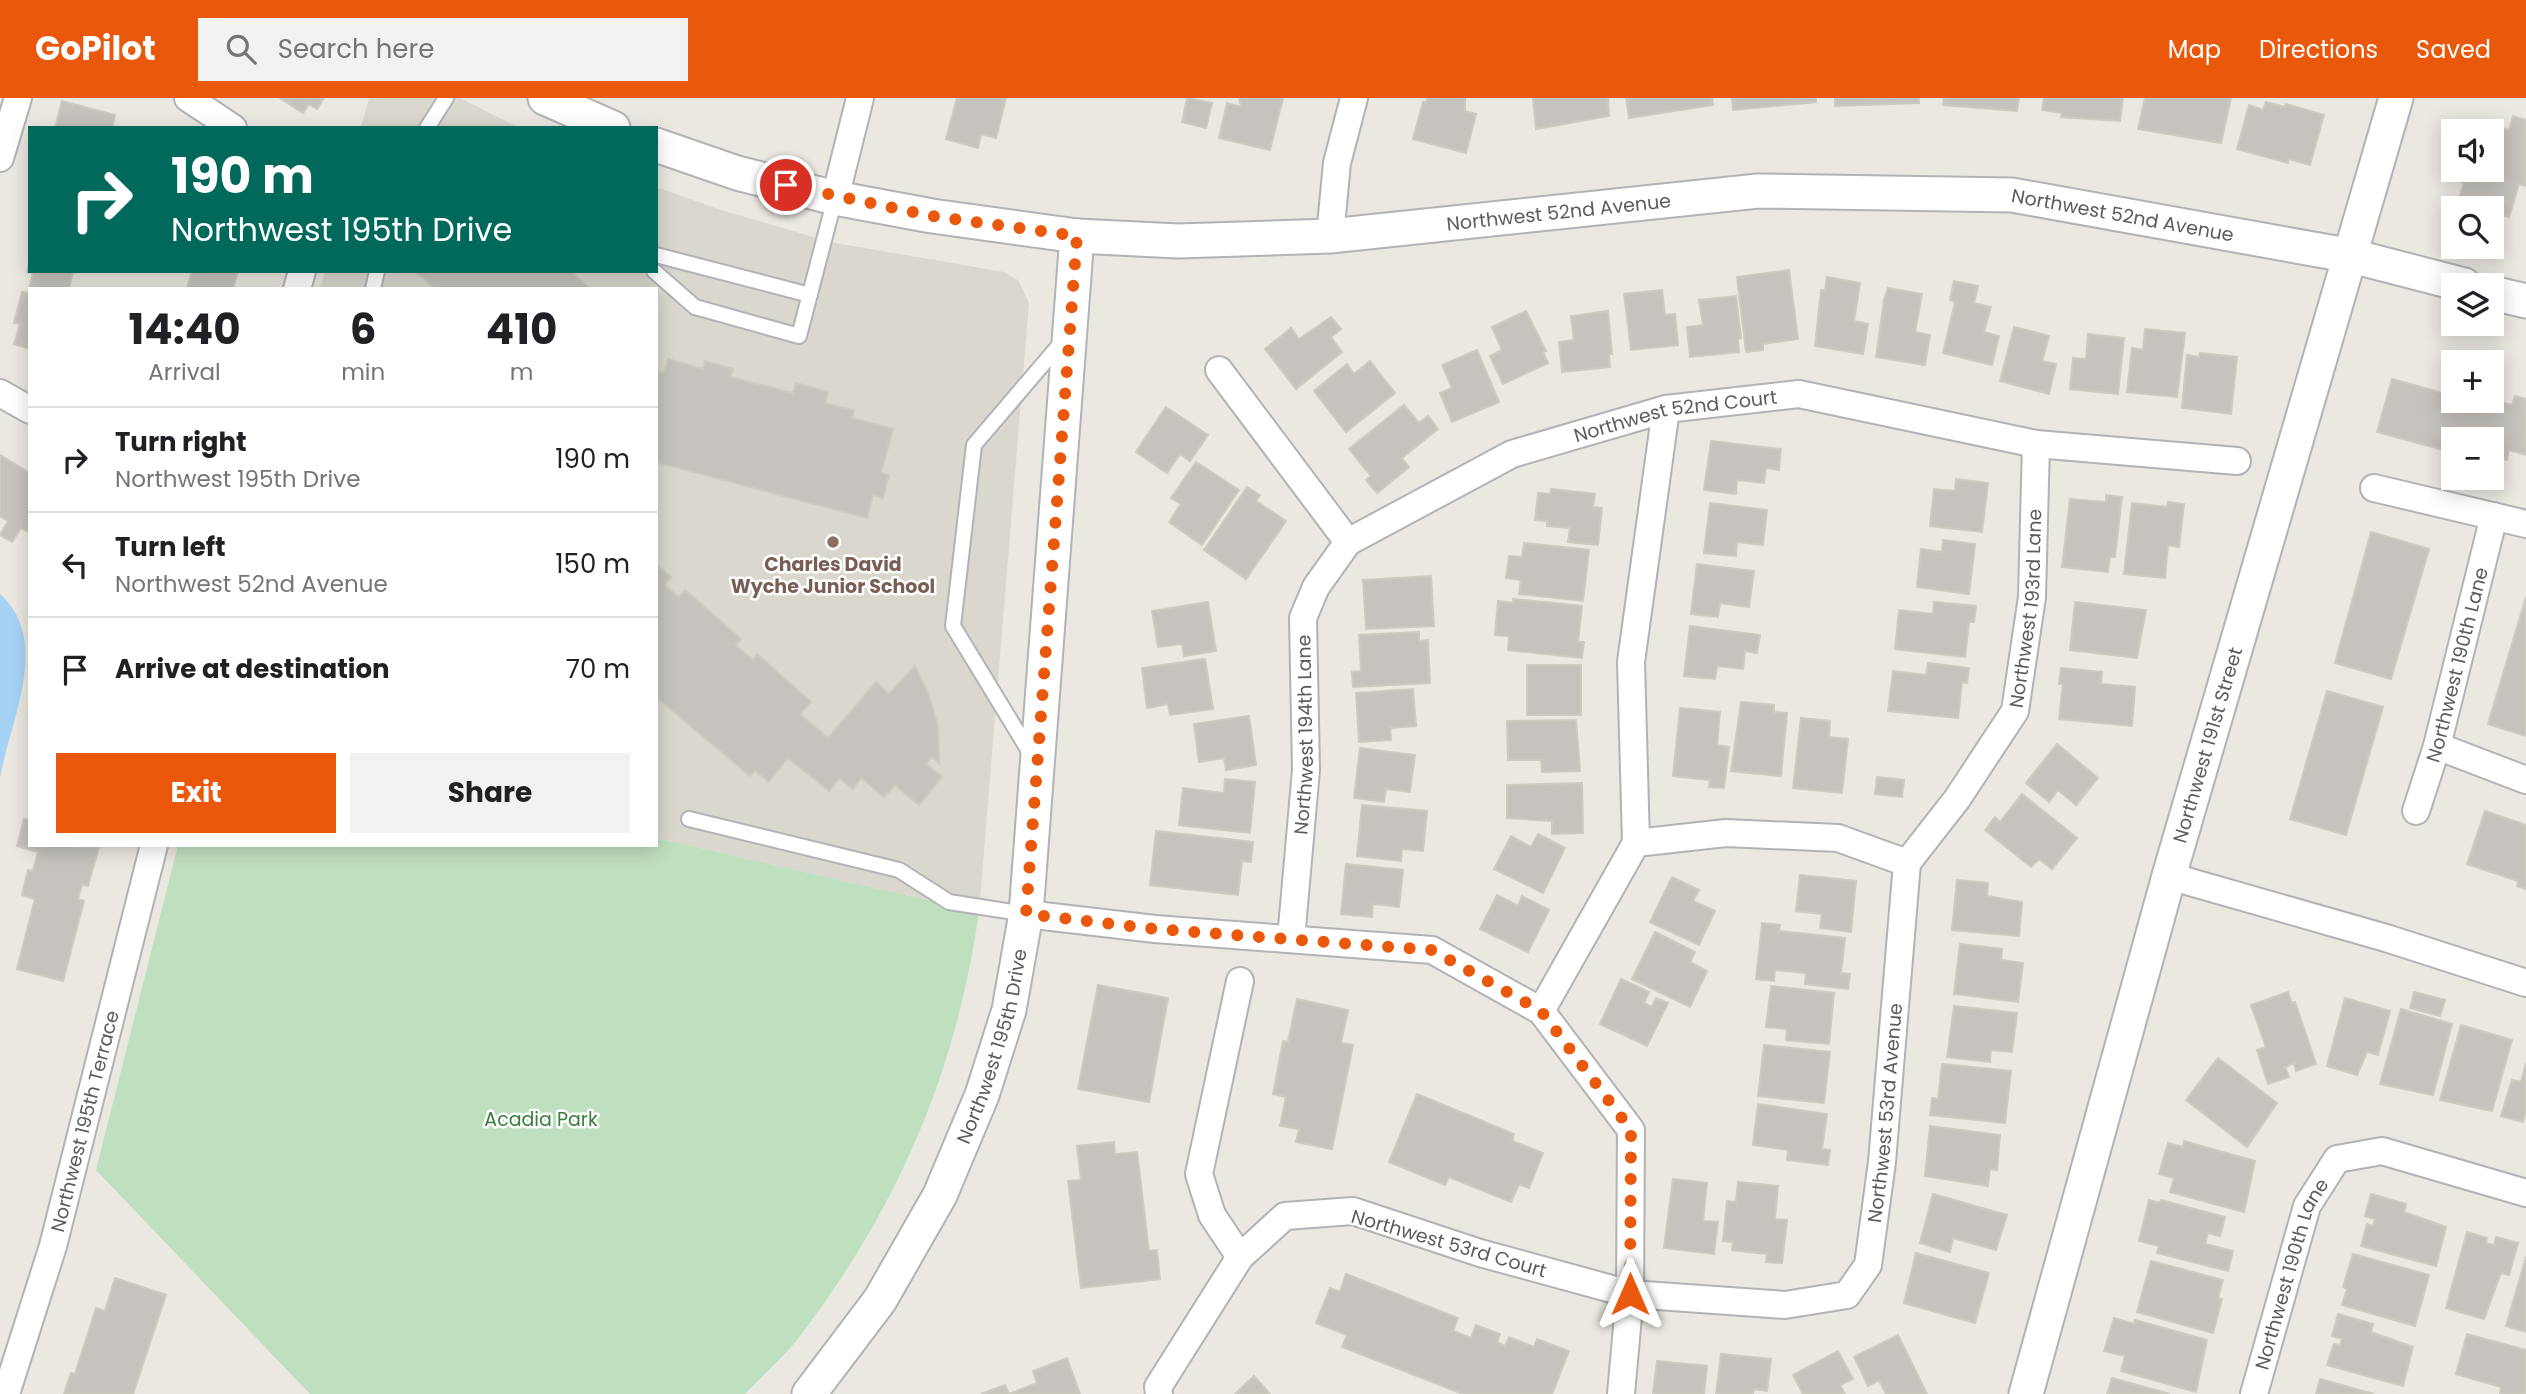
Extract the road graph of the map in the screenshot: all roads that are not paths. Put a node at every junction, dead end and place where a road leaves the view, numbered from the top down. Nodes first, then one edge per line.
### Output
1 (18, 98) edge
2 (188, 98) edge
3 (446, 98) edge
4 (545, 98) edge
5 (860, 98) edge
6 (1354, 98) edge
7 (2396, 98) edge
8 (575, 120) edge
9 (230, 126) edge
10 (428, 126) edge
11 (604, 126) edge
12 (658, 146) edge
13 (0, 158) edge
14 (835, 198) junction
15 (1077, 236) junction
16 (1330, 236) junction
17 (658, 256) edge
18 (2352, 256) junction
19 (656, 273) edge
20 (2441, 279) edge
21 (810, 295) junction
22 (2504, 296) edge
23 (2526, 301) edge
24 (1070, 333) junction
25 (1219, 370) dead end
26 (0, 393) edge
27 (28, 409) edge
28 (1666, 409) junction
29 (2036, 444) junction
30 (2237, 461) dead end
31 (2374, 488) dead end
32 (2494, 516) junction
33 (2526, 524) edge
34 (1348, 542) junction
35 (2437, 746) junction
36 (1039, 767) junction
37 (2526, 780) edge
38 (2416, 811) dead end
39 (689, 819) dead end
40 (1636, 844) junction
41 (153, 847) edge
42 (1907, 863) junction
43 (2169, 876) junction
44 (1026, 914) junction
45 (1292, 939) junction
46 (1240, 981) dead end
47 (2526, 983) edge
48 (1541, 1011) junction
49 (2526, 1193) edge
50 (1240, 1257) junction
51 (1630, 1294) junction
52 (6, 1394) edge
53 (809, 1394) edge
54 (1159, 1394) edge
55 (1620, 1394) edge
56 (2026, 1394) edge
57 (2254, 1394) edge

1 - 13 street
2 - 9 street
3 - 10 lane
4 - 8 street
5 - 14 street
6 - 16 street
7 - 18 street, Northwest 191st Street
8 - 11 street
12 - 14 street, Northwest 52nd Avenue
14 - 15 street, Northwest 52nd Avenue
14 - 21 lane
15 - 16 street, Northwest 52nd Avenue
15 - 24 street, Northwest 195th Drive
16 - 18 street, Northwest 52nd Avenue
17 - 21 lane
18 - 20 street, Northwest 52nd Avenue
18 - 43 street, Northwest 191st Street
19 - 21 lane
22 - 23 street
24 - 36 street, Northwest 195th Drive
24 - 36 lane
25 - 34 street
26 - 27 street
28 - 29 street, Northwest 52nd Court
28 - 34 street, Northwest 52nd Court
28 - 40 street
29 - 30 street, Northwest 52nd Court
29 - 42 street, Northwest 193rd Lane
31 - 32 street
32 - 33 street
32 - 35 street, Northwest 190th Lane
34 - 45 street, Northwest 194th Lane
35 - 37 street
35 - 38 street, Northwest 190th Lane
36 - 44 street, Northwest 195th Drive
39 - 44 lane
40 - 42 street
40 - 48 street
41 - 52 street, Northwest 195th Terrace
42 - 51 street, Northwest 53rd Avenue
43 - 47 street
43 - 56 street, Northwest 191st Street
44 - 45 street
44 - 53 street, Northwest 195th Drive
45 - 48 street
46 - 50 street
48 - 51 street
49 - 57 street, Northwest 190th Lane
50 - 51 street, Northwest 53rd Court
50 - 54 street, Northwest 53rd Court
51 - 55 street

